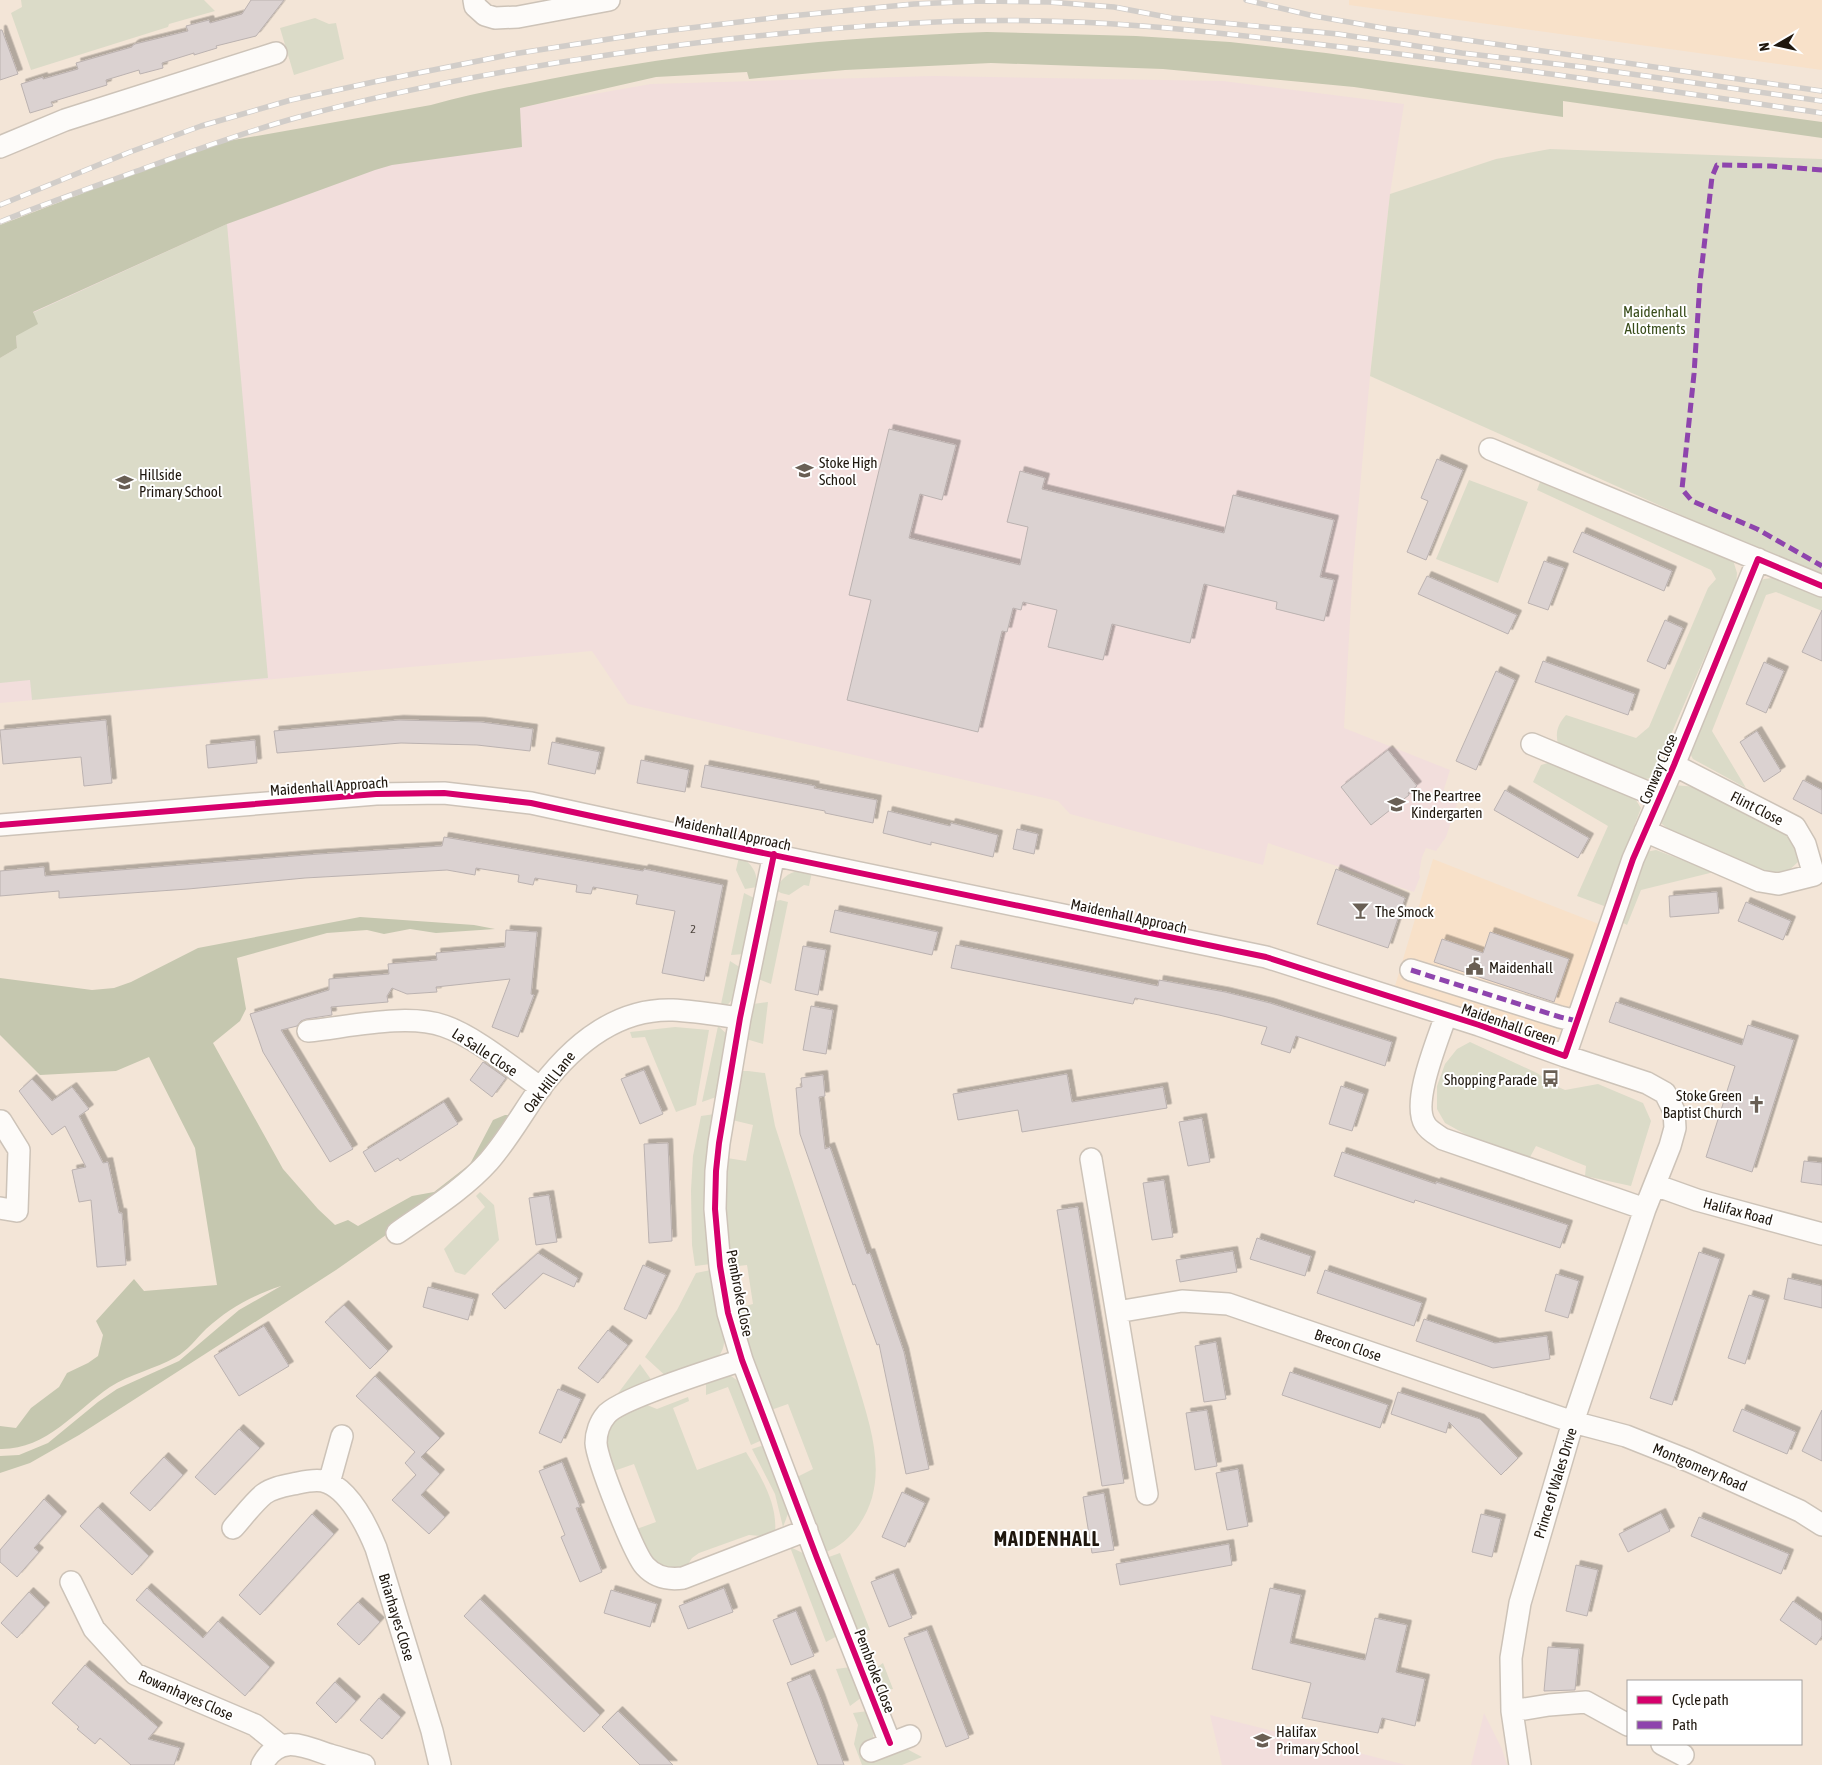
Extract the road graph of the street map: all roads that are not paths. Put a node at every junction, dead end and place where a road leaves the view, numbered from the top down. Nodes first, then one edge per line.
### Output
1 (474, 0) edge
2 (608, 0) edge
3 (276, 53) dead end
4 (0, 147) edge
5 (1490, 449) dead end
6 (1758, 559) junction
7 (1822, 586) edge
8 (1532, 744) dead end
9 (1674, 765) junction
10 (1659, 797) junction
11 (0, 825) edge
12 (1645, 831) junction
13 (774, 854) junction
14 (1818, 877) edge
15 (1410, 970) dead end
16 (1446, 1015) junction
17 (740, 1018) junction
18 (1577, 1021) junction
19 (308, 1031) dead end
20 (1565, 1056) junction
21 (541, 1088) junction
22 (0, 1121) edge
23 (1090, 1159) dead end
24 (1655, 1185) junction
25 (0, 1208) edge
26 (1644, 1209) junction
27 (396, 1233) dead end
28 (1822, 1234) edge
29 (1117, 1312) junction
30 (742, 1360) junction
31 (1573, 1422) junction
32 (342, 1436) dead end
33 (329, 1483) junction
34 (1147, 1494) dead end
35 (1822, 1525) edge
36 (233, 1528) dead end
37 (807, 1530) junction
38 (71, 1582) dead end
39 (1512, 1710) junction
40 (1627, 1724) edge
41 (910, 1736) dead end
42 (890, 1743) junction
43 (1664, 1745) edge
44 (281, 1746) junction
45 (871, 1751) dead end
46 (1683, 1755) dead end
47 (262, 1765) edge
48 (364, 1765) edge
49 (440, 1765) edge
50 (1520, 1765) edge

1 - 2 street
3 - 4 street
5 - 6 street
6 - 7 street
6 - 9 street, Conway Close
8 - 10 street, Conway Close
9 - 10 street, Conway Close
9 - 14 street, Flint Close
10 - 12 street, Conway Close
11 - 13 street, Maidenhall Approach
12 - 14 street, Flint Close
12 - 18 street, Conway Close
13 - 16 street, Maidenhall Approach
13 - 17 street, Pembroke Close
15 - 18 street
16 - 20 street, Maidenhall Green
16 - 26 street, Maidenhall Green
17 - 21 street, Oak Hill Lane
17 - 30 street, Pembroke Close
18 - 20 street, Conway Close
19 - 21 street, La Salle Close
20 - 24 street, Maidenhall Green
21 - 27 street, Oak Hill Lane
22 - 25 street
23 - 29 street
24 - 26 street, Maidenhall Green
24 - 28 street, Halifax Road
26 - 31 street, Prince of Wales Drive
29 - 31 street, Brecon Close
29 - 34 street
30 - 37 street, Pembroke Close
30 - 37 street, Pembroke Close
31 - 35 street, Montgomery Road
31 - 39 street, Prince of Wales Drive
32 - 33 street
33 - 36 street
33 - 49 street, Briarhayes Close
37 - 42 street, Pembroke Close
38 - 44 street, Rowanhayes Close
39 - 40 street
39 - 50 street, Prince of Wales Drive
41 - 42 street
42 - 45 street
43 - 46 street
44 - 47 street
44 - 48 street

